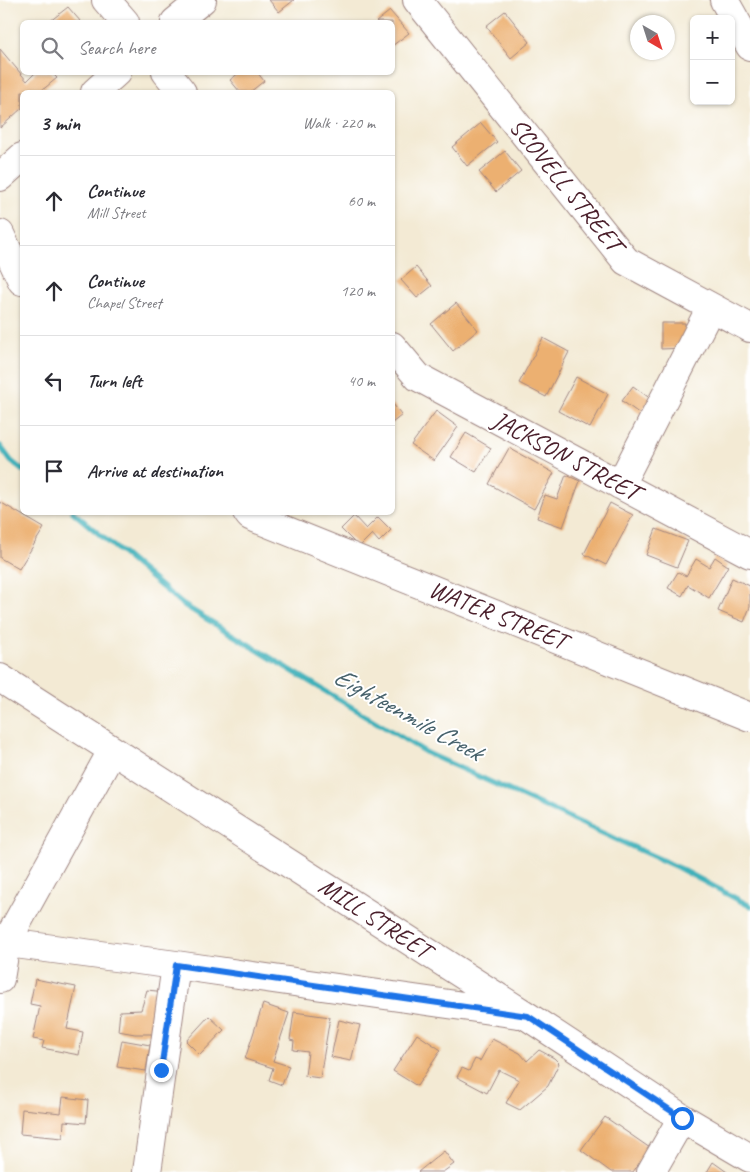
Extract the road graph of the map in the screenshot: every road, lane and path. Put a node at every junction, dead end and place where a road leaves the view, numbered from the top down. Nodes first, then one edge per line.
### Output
1 (106, 0) edge
2 (202, 0) edge
3 (417, 0) edge
4 (724, 0) edge
5 (123, 20) edge
6 (177, 20) edge
7 (750, 46) edge
8 (114, 75) edge
9 (168, 75) edge
10 (97, 90) edge
11 (180, 90) edge
12 (20, 159) edge
13 (0, 177) edge
14 (0, 234) edge
15 (20, 277) edge
16 (711, 307) junction
17 (750, 328) edge
18 (395, 350) edge
19 (620, 484) junction
20 (249, 515) edge
21 (750, 554) edge
22 (0, 678) edge
23 (750, 717) edge
24 (112, 750) junction
25 (3, 942) edge
26 (176, 965) junction
27 (0, 979) edge
28 (528, 1016) junction
29 (682, 1118) junction
30 (750, 1158) edge
31 (147, 1172) edge
32 (651, 1172) edge

1 - 5 street
2 - 6 street
3 - 16 street, SCOVELL STREET
4 - 7 street
8 - 10 street
9 - 11 street
12 - 13 street
14 - 15 street
16 - 17 street, SCOVELL STREET
16 - 19 street
18 - 19 street, JACKSON STREET
19 - 21 street, JACKSON STREET
20 - 23 street, WATER STREET
22 - 24 street, MILL STREET
24 - 25 street
24 - 28 street, MILL STREET
25 - 26 street
25 - 27 street
26 - 28 street
26 - 31 street
28 - 29 street, MILL STREET
29 - 30 street, MILL STREET
29 - 32 street

